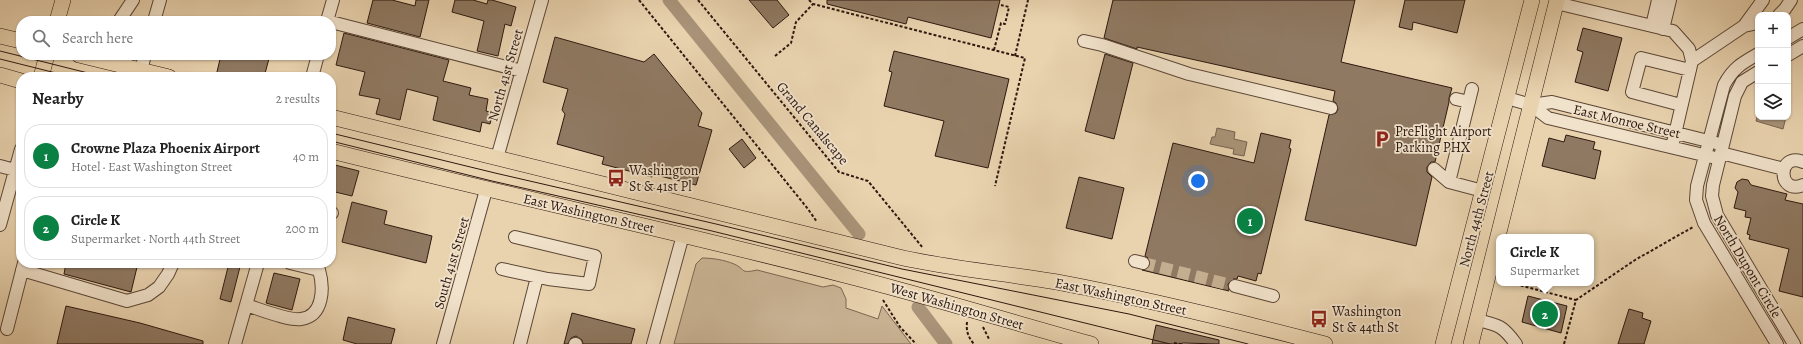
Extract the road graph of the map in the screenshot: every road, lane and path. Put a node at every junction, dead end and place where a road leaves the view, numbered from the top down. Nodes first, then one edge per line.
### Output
1 (62, 0) edge
2 (133, 0) edge
3 (160, 0) edge
4 (333, 0) edge
5 (542, 0) edge
6 (639, 0) edge
7 (698, 0) edge
8 (809, 0) edge
9 (1028, 0) edge
10 (1532, 0) edge
11 (1658, 0) edge
12 (1670, 0) edge
13 (1763, 0) edge
14 (1791, 0) edge
15 (1557, 1) edge
16 (813, 4) junction
17 (1000, 5) dead end
18 (1782, 12) edge
19 (58, 16) edge
20 (122, 16) edge
21 (155, 16) edge
22 (328, 16) edge
23 (336, 23) edge
24 (1755, 24) edge
25 (1744, 26) junction
26 (1657, 27) junction
27 (1803, 29) edge
28 (0, 36) edge
29 (1791, 36) edge
30 (16, 40) edge
31 (1084, 41) dead end
32 (1803, 46) edge
33 (994, 50) junction
34 (1791, 53) edge
35 (775, 56) dead end
36 (1015, 56) junction
37 (1755, 56) edge
38 (46, 60) edge
39 (100, 60) edge
40 (145, 60) edge
41 (317, 60) edge
42 (1691, 65) junction
43 (142, 70) junction
44 (522, 71) junction
45 (42, 72) edge
46 (150, 72) edge
47 (313, 72) edge
48 (1755, 74) edge
49 (0, 75) edge
50 (16, 80) edge
51 (1472, 89) dead end
52 (1507, 98) junction
53 (1456, 99) dead end
54 (1469, 102) junction
55 (1531, 105) junction
56 (1681, 105) junction
57 (1331, 108) dead end
58 (336, 118) edge
59 (1675, 133) junction
60 (1709, 141) junction
61 (1672, 147) junction
62 (336, 152) edge
63 (1721, 152) junction
64 (1705, 156) junction
65 (497, 158) junction
66 (1803, 162) edge
67 (0, 166) edge
68 (16, 166) edge
69 (1434, 169) dead end
70 (1784, 169) junction
71 (16, 173) edge
72 (1449, 182) junction
73 (1803, 185) edge
74 (995, 186) dead end
75 (486, 190) junction
76 (1483, 191) junction
77 (0, 225) edge
78 (1696, 225) dead end
79 (814, 230) junction
80 (1499, 234) edge
81 (683, 235) junction
82 (515, 237) dead end
83 (1496, 244) edge
84 (920, 256) junction
85 (23, 268) edge
86 (26, 268) edge
87 (171, 268) edge
88 (257, 268) edge
89 (311, 268) edge
90 (502, 268) dead end
91 (846, 275) joint
92 (537, 277) junction
93 (1235, 286) tunnel mouth
94 (1522, 286) edge
95 (1273, 296) dead end
96 (883, 299) dead end
97 (1576, 300) junction
98 (246, 305) junction
99 (967, 318) dead end
100 (1477, 320) junction
101 (7, 329) dead end
102 (1174, 343) dead end
103 (235, 344) edge
104 (443, 344) edge
105 (520, 344) edge
106 (653, 344) edge
107 (916, 344) edge
108 (974, 344) edge
109 (1091, 344) edge
110 (1182, 344) edge
111 (1325, 344) edge
112 (1443, 344) edge
113 (1471, 344) edge
114 (1516, 344) edge
115 (1564, 344) edge
116 (1777, 344) edge
117 (1794, 344) edge

1 - 19 main road
2 - 20 street
3 - 21 street
4 - 22 street
5 - 44 street, North 41st Street
6 - 79 path
7 - 84 path, Grand Canalscape
8 - 16 path
9 - 36 path
10 - 52 main road, North 44th Street
11 - 26 street
12 - 26 street
13 - 25 street
14 - 18 street
15 - 26 street
15 - 55 main road, North 44th Street
16 - 33 path
16 - 35 path
17 - 33 path
23 - 44 street
24 - 25 street
25 - 42 street
26 - 42 street
27 - 29 street
28 - 30 main road
31 - 57 street
32 - 34 street
33 - 36 path
36 - 74 path
37 - 60 street, North Dupont Circle
38 - 45 main road
39 - 43 main road
40 - 43 street
41 - 47 street
42 - 56 street
42 - 56 street
43 - 46 main road
44 - 65 street, North 41st Street
48 - 63 street, North Dupont Circle
49 - 50 main road
51 - 54 street
52 - 55 street, East Monroe Street
52 - 76 main road, North 44th Street
53 - 54 street
54 - 72 street
55 - 59 street, East Monroe Street
55 - 61 street, East Monroe Street
55 - 80 main road, North 44th Street
56 - 59 street
58 - 65 main road
59 - 60 street, East Monroe Street
59 - 61 street
60 - 63 street, East Monroe Street
60 - 64 street, North Dupont Circle
61 - 64 street, East Monroe Street
62 - 75 main road, East Washington Street
63 - 64 street, East Monroe Street
63 - 70 street
63 - 117 street, North Dupont Circle
64 - 116 street, North Dupont Circle
65 - 79 main road
66 - 70 street
67 - 68 street
69 - 72 street
70 - 73 street
71 - 77 street
72 - 76 street
75 - 81 main road, East Washington Street
75 - 104 street, South 41st Street
76 - 112 main road, North 44th Street
78 - 97 path
79 - 84 main road
81 - 91 main road, East Washington Street
81 - 106 street
82 - 92 street
83 - 100 main road, North 44th Street
84 - 111 main road, East Washington Street
85 - 101 street
86 - 87 street
88 - 98 street
89 - 98 street
90 - 92 street
91 - 109 main road, West Washington Street
92 - 105 street
93 - 95 street
94 - 97 path
96 - 107 path
97 - 115 path
98 - 103 street
99 - 108 path
100 - 113 main road, North 44th Street
100 - 114 street
102 - 110 path

